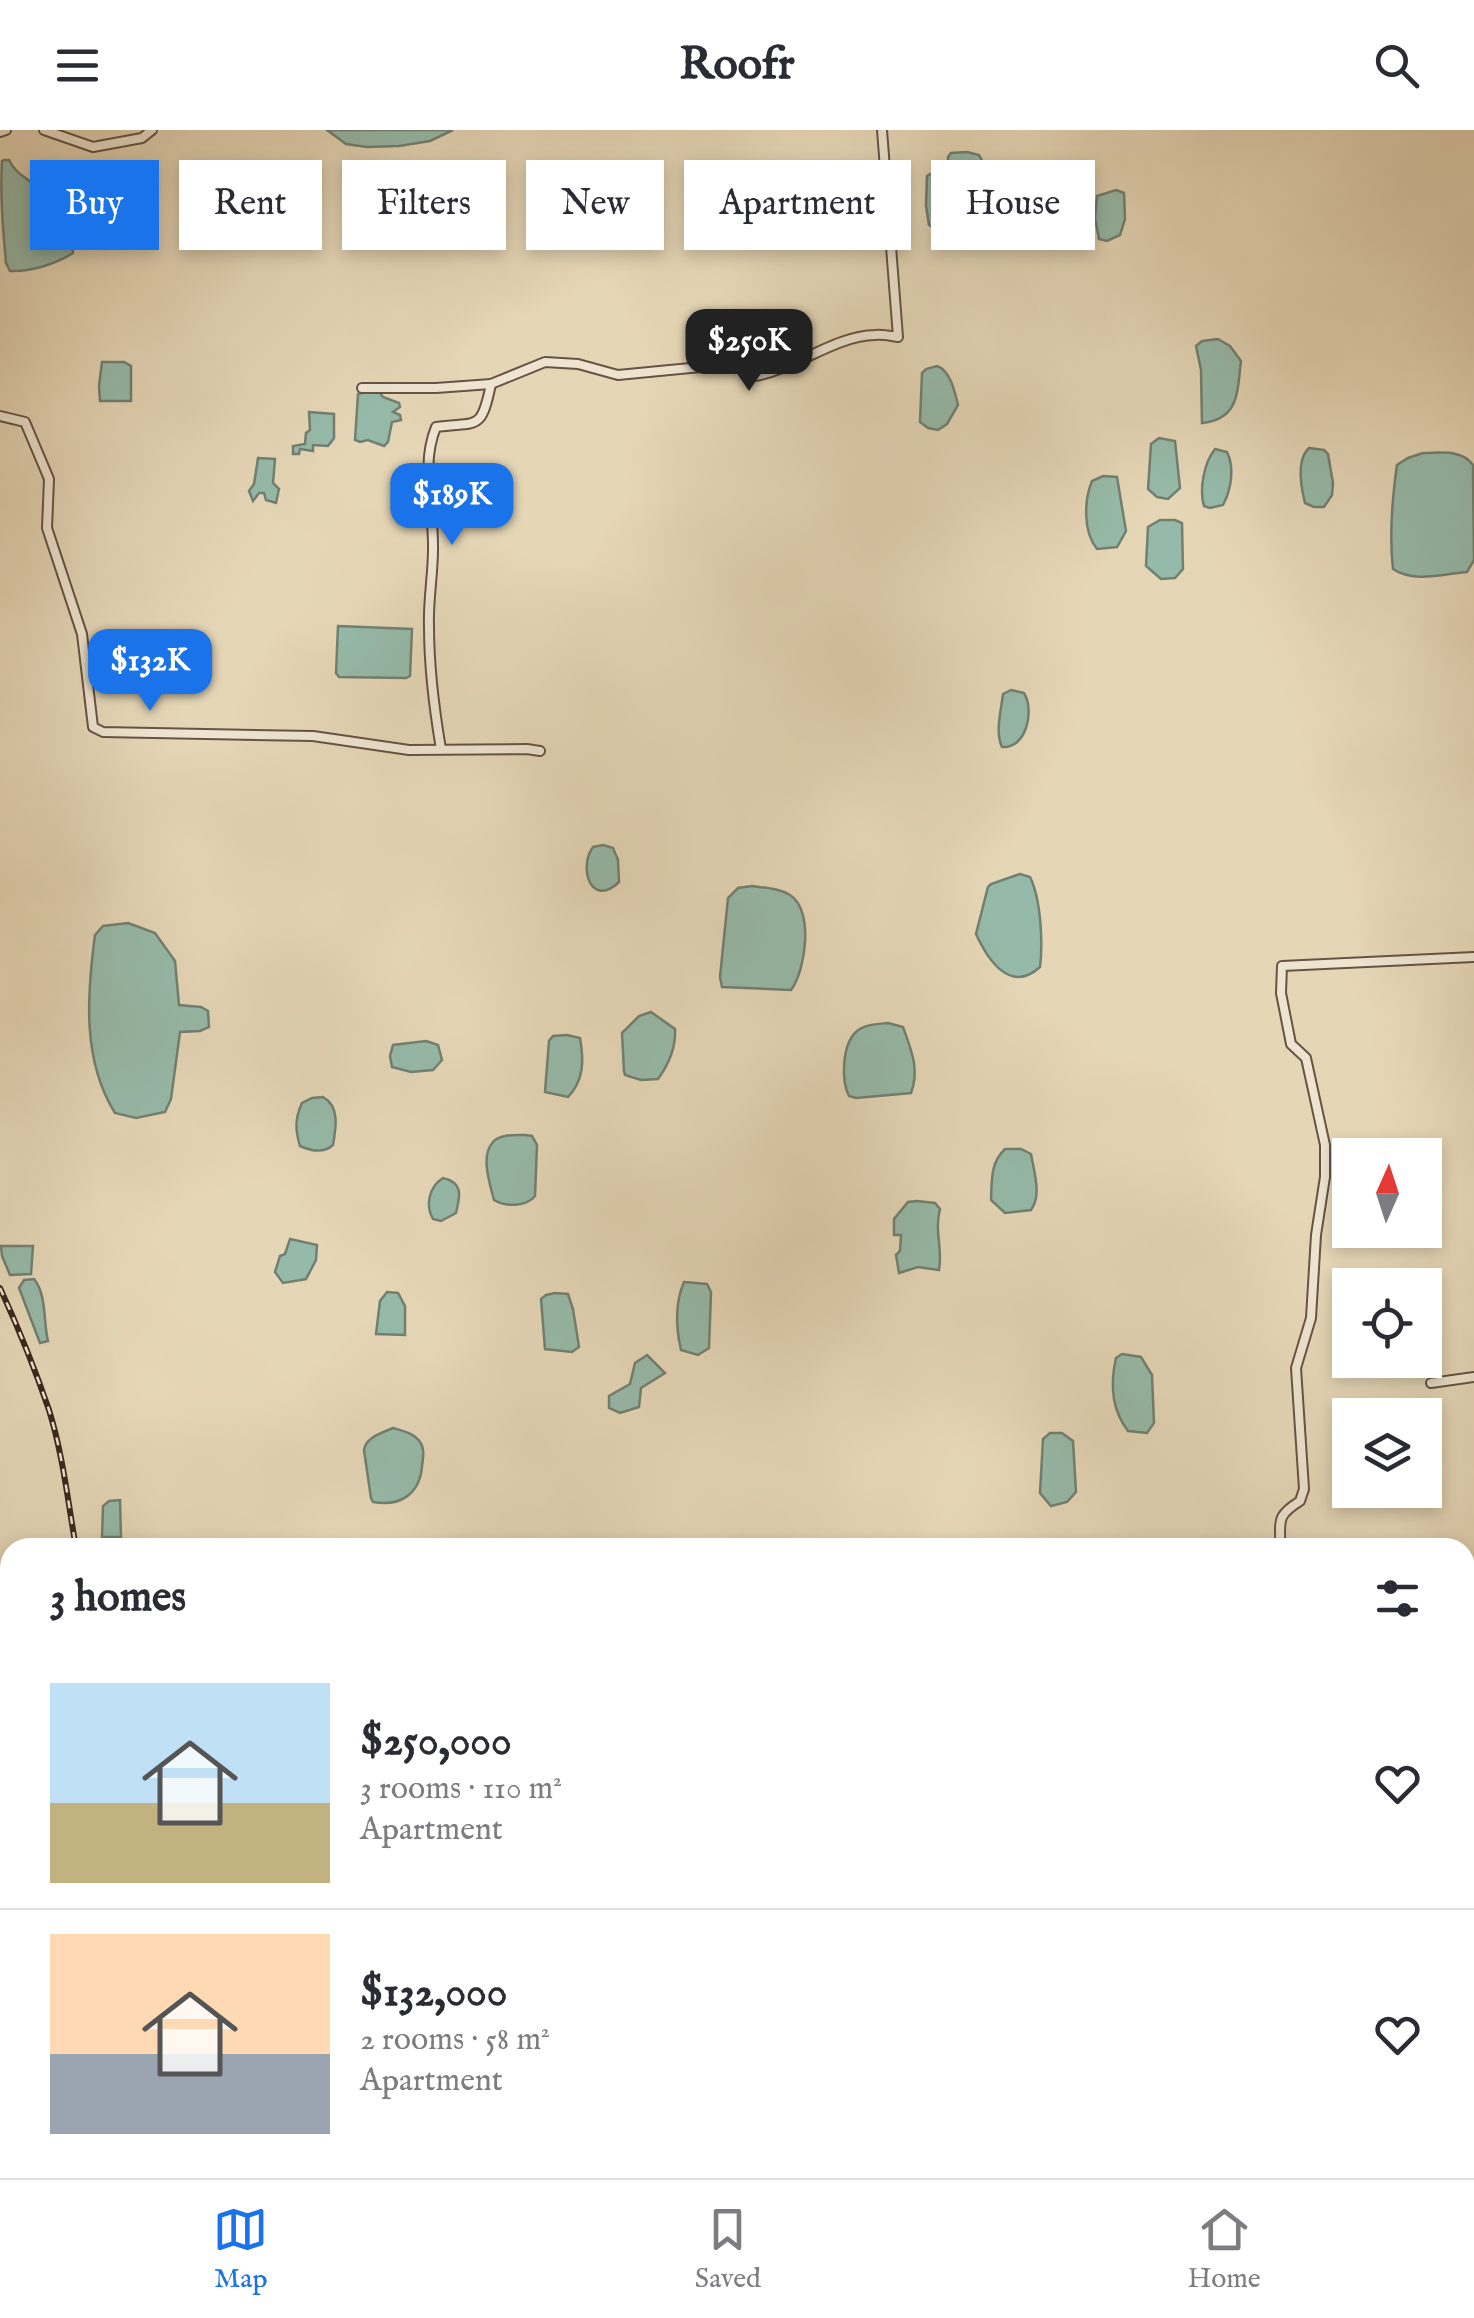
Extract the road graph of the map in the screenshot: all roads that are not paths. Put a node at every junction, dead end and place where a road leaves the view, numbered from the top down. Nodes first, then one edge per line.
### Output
1 (44, 130) edge
2 (152, 130) edge
3 (882, 130) edge
4 (491, 384) junction
5 (362, 388) dead end
6 (0, 416) edge
7 (441, 749) junction
8 (540, 751) dead end
9 (1474, 957) edge
10 (1474, 1377) edge
11 (1431, 1383) dead end
12 (1281, 1538) edge

1 - 2 street
3 - 4 street
4 - 5 street
4 - 7 street
6 - 7 street
7 - 8 street
9 - 12 street
10 - 11 street

